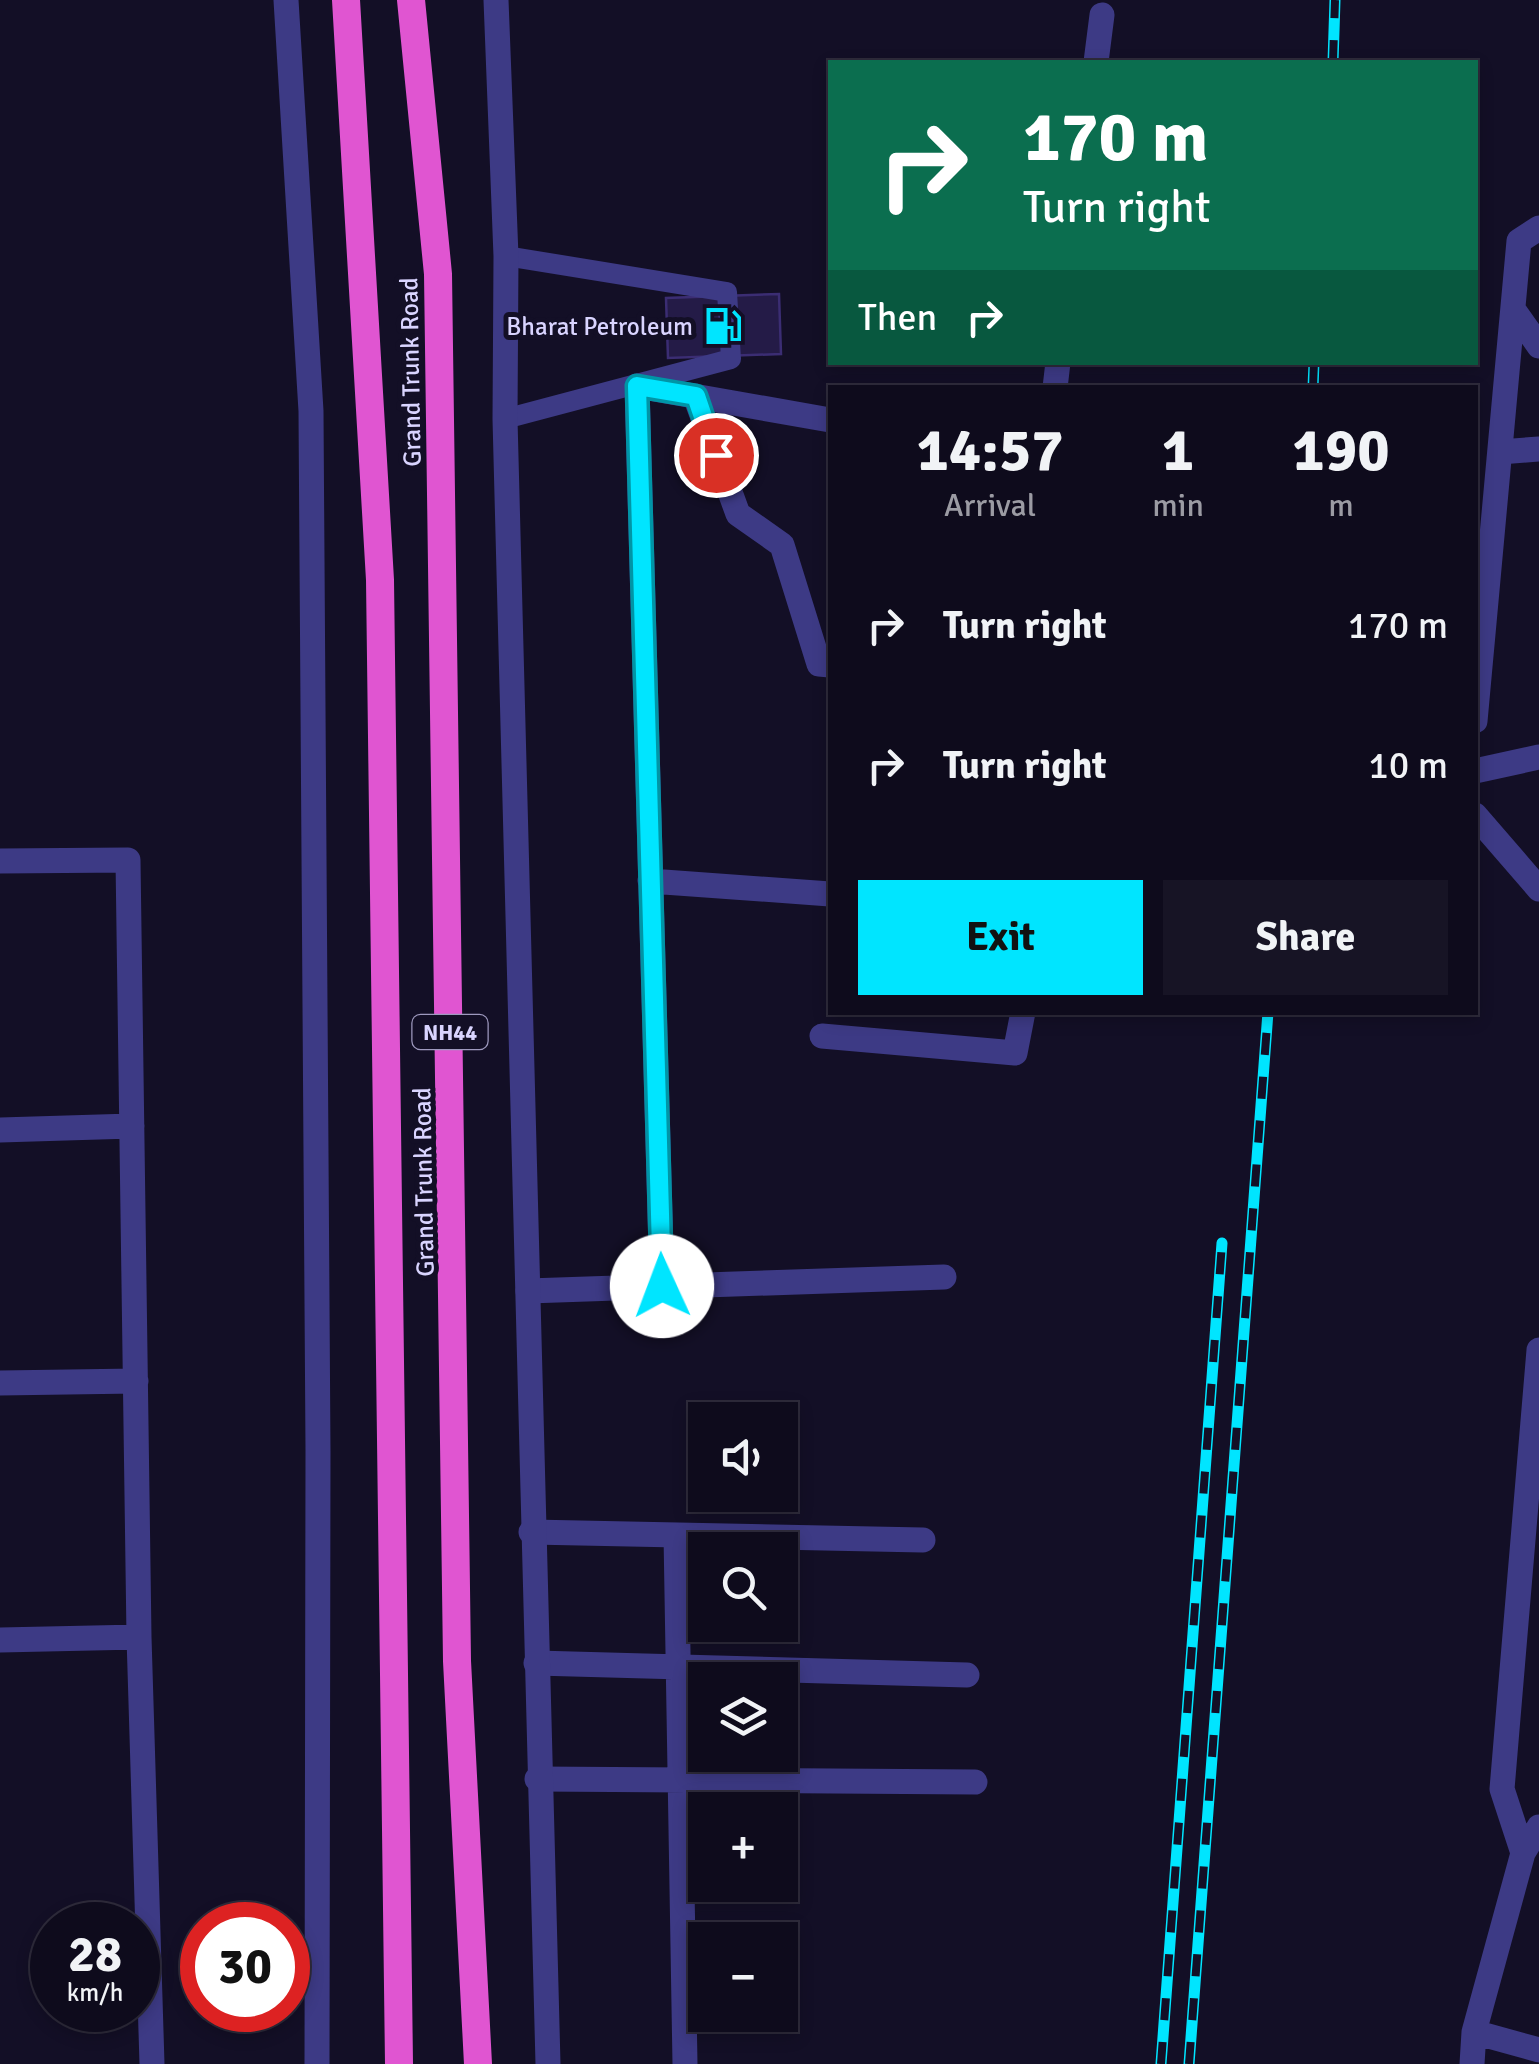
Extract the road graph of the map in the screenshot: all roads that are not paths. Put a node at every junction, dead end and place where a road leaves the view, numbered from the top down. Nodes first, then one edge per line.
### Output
1 (286, 0) edge
2 (346, 0) edge
3 (411, 0) edge
4 (496, 0) edge
5 (1102, 15) dead end
6 (1096, 60) edge
7 (1539, 228) edge
8 (506, 256) junction
9 (1513, 309) junction
10 (1539, 346) edge
11 (696, 396) junction
12 (505, 419) junction
13 (828, 420) edge
14 (1539, 450) edge
15 (1500, 452) junction
16 (828, 665) edge
17 (1478, 689) edge
18 (1539, 757) edge
19 (1478, 770) edge
20 (1478, 819) edge
21 (0, 860) edge
22 (650, 881) junction
23 (1539, 889) edge
24 (828, 894) edge
25 (1022, 1015) edge
26 (822, 1036) dead end
27 (132, 1126) junction
28 (0, 1130) edge
29 (944, 1278) dead end
30 (662, 1286) junction
31 (528, 1291) junction
32 (1539, 1350) edge
33 (136, 1381) junction
34 (0, 1383) edge
35 (1534, 1474) edge
36 (531, 1532) junction
37 (676, 1535) junction
38 (923, 1540) dead end
39 (140, 1637) junction
40 (0, 1640) edge
41 (536, 1663) junction
42 (678, 1667) junction
43 (967, 1676) dead end
44 (537, 1780) junction
45 (680, 1781) junction
46 (975, 1782) dead end
47 (1539, 1827) edge
48 (1523, 1853) junction
49 (1474, 2032) junction
50 (1539, 2050) edge
51 (152, 2064) edge
52 (317, 2064) edge
53 (398, 2064) edge
54 (478, 2064) edge
55 (548, 2064) edge
56 (685, 2064) edge
57 (1472, 2064) edge

1 - 52 street
2 - 53 highway, Grand Trunk Road / NH44
3 - 54 highway, Grand Trunk Road / NH44
4 - 8 street
5 - 6 street
7 - 9 street
8 - 12 street
8 - 12 lane
9 - 10 street
9 - 15 street
11 - 13 street
11 - 16 street
11 - 22 street
12 - 31 street
14 - 15 street
15 - 17 street
18 - 19 street
20 - 23 street
21 - 27 street
22 - 24 street
22 - 30 street
25 - 26 street
27 - 28 street
27 - 33 street
29 - 30 street
30 - 31 street
31 - 36 street
32 - 35 street
33 - 34 street
33 - 39 street
35 - 48 street
36 - 37 street
36 - 41 street
37 - 38 street
37 - 42 street
39 - 40 street
39 - 51 street
41 - 42 street
41 - 44 street
42 - 43 street
42 - 45 street
44 - 45 street
44 - 55 street
45 - 46 street
45 - 56 street
47 - 48 street
48 - 49 street
49 - 50 street
49 - 57 street

